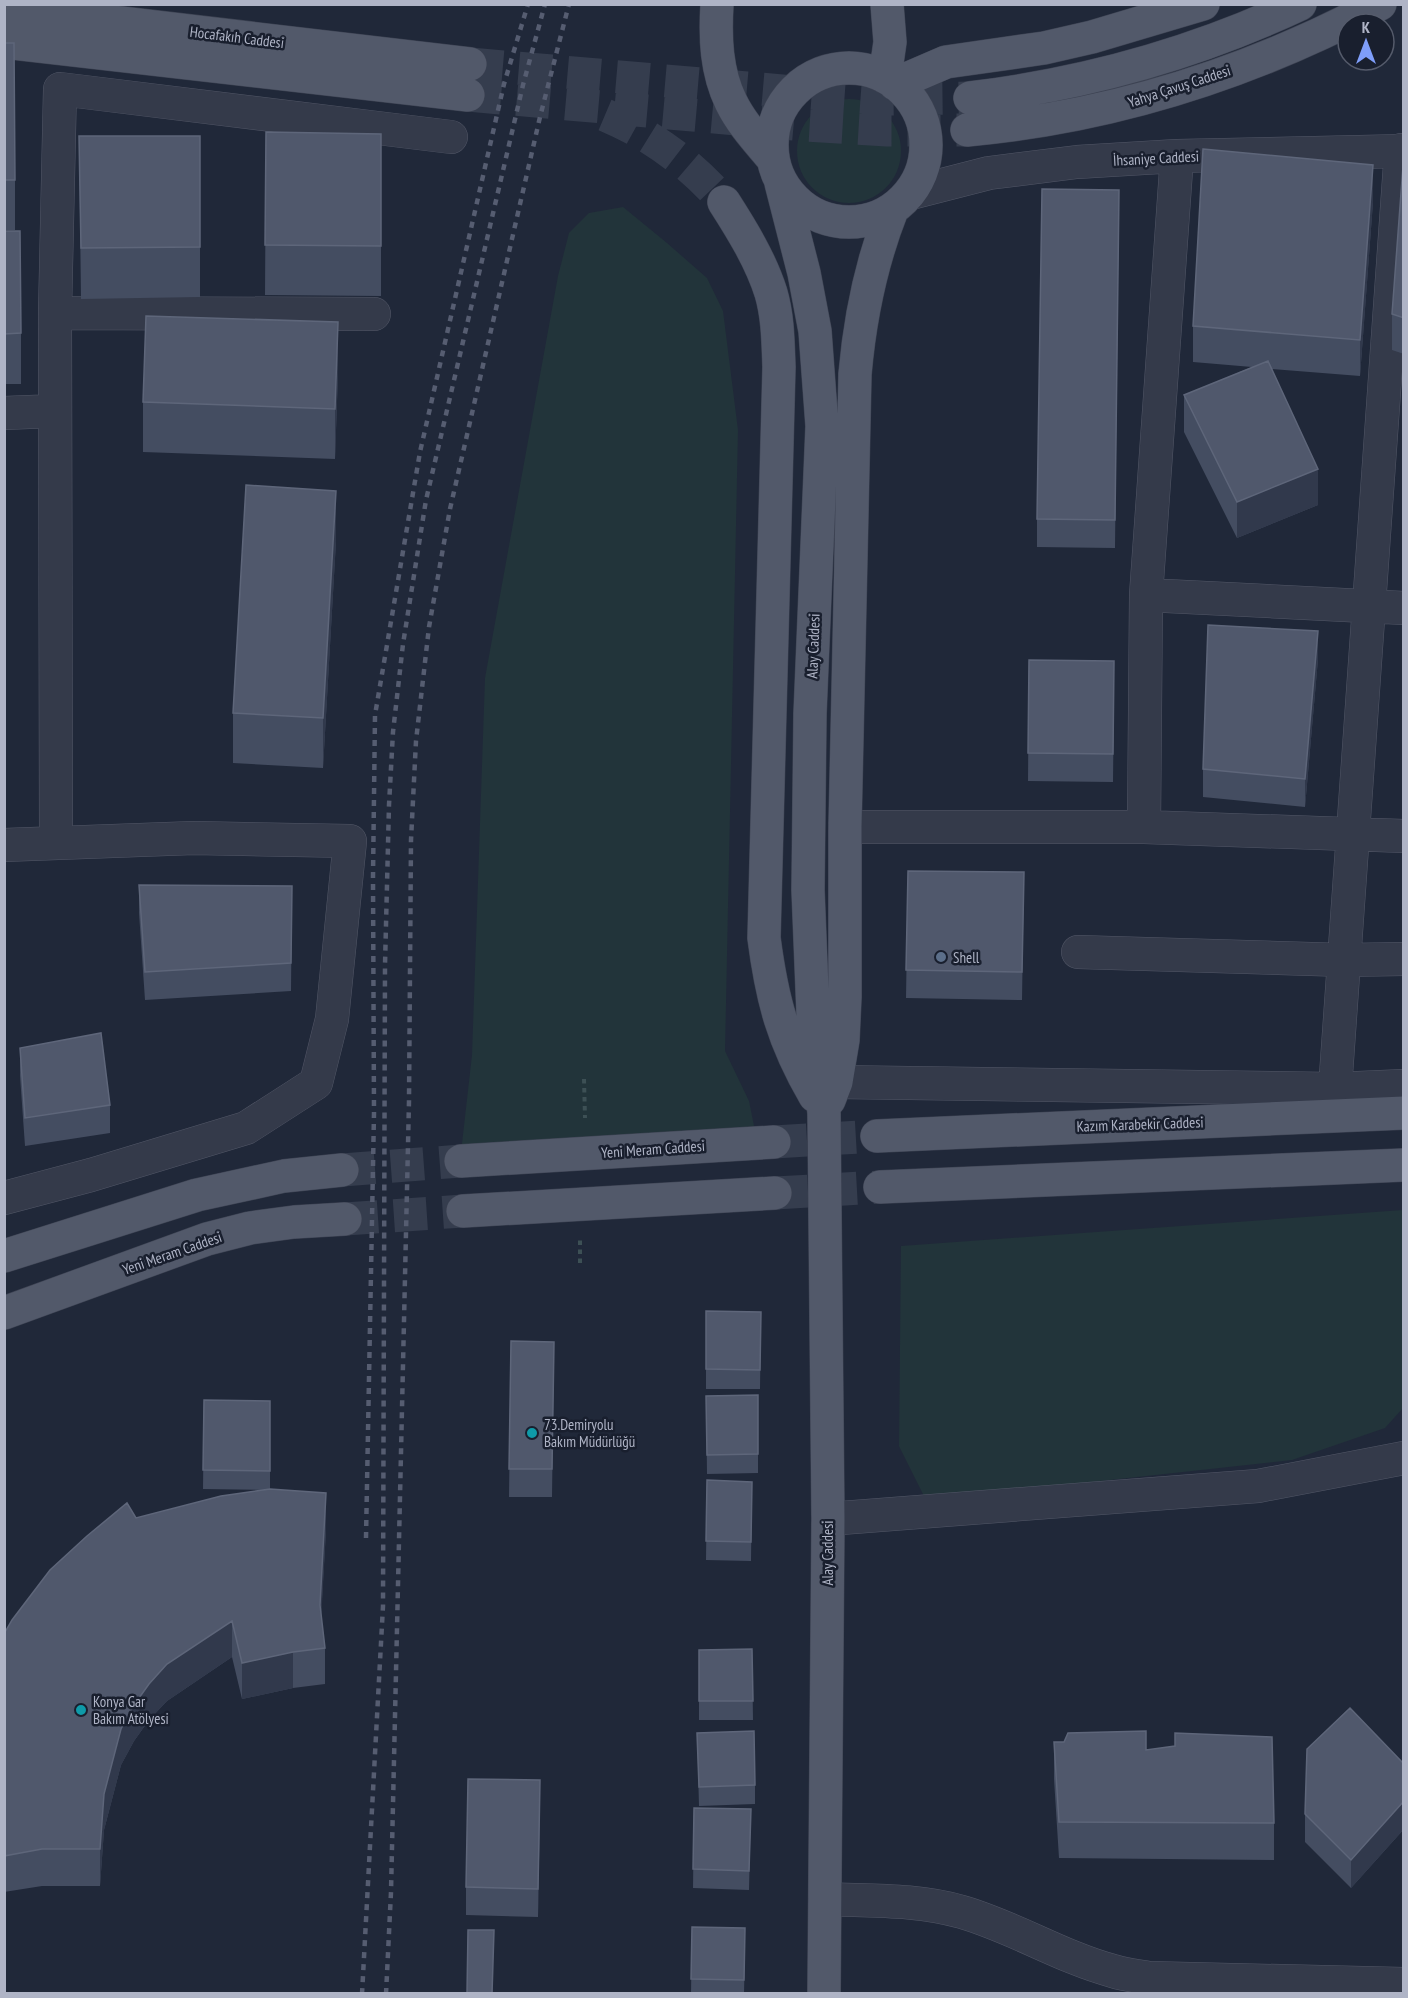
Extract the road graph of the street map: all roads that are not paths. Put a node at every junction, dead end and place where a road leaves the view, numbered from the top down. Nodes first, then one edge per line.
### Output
1 (717, 4) edge
2 (887, 4) edge
3 (1203, 4) edge
4 (1300, 4) edge
5 (1380, 4) edge
6 (4, 9) edge
7 (4, 42) edge
8 (890, 80) junction
9 (970, 98) tunnel mouth
10 (967, 130) tunnel mouth
11 (451, 137) dead end
12 (1402, 151) edge
13 (1177, 156) junction
14 (777, 171) junction
15 (724, 202) tunnel mouth
16 (902, 202) junction
17 (55, 313) junction
18 (374, 314) dead end
19 (55, 411) junction
20 (4, 413) edge
21 (1146, 595) junction
22 (1369, 606) junction
23 (1404, 608) edge
24 (845, 827) junction
25 (1144, 827) junction
26 (1353, 835) junction
27 (1404, 836) edge
28 (56, 842) junction
29 (4, 845) edge
30 (1078, 952) dead end
31 (1404, 959) edge
32 (1344, 960) junction
33 (836, 1082) junction
34 (1404, 1086) edge
35 (1335, 1089) junction
36 (824, 1113) junction
37 (1404, 1113) edge
38 (877, 1136) tunnel mouth
39 (774, 1142) tunnel mouth
40 (461, 1161) tunnel mouth
41 (1404, 1165) edge
42 (342, 1170) tunnel mouth
43 (880, 1187) tunnel mouth
44 (775, 1193) tunnel mouth
45 (4, 1198) edge
46 (463, 1210) tunnel mouth
47 (345, 1219) tunnel mouth
48 (4, 1256) edge
49 (4, 1312) edge
50 (1404, 1458) edge
51 (828, 1519) junction
52 (825, 1899) junction
53 (1404, 1984) edge
54 (824, 1994) edge

1 - 14 main road
2 - 8 main road
3 - 8 main road
4 - 9 main road, Yahya Çavuş Caddesi
5 - 10 main road, Yahya Çavuş Caddesi
6 - 7 main road, Hocafakıh Caddesi
8 - 14 main road
8 - 16 main road
11 - 17 street
12 - 13 street, İhsaniye Caddesi
12 - 22 street
13 - 16 street, İhsaniye Caddesi
13 - 21 street
14 - 16 main road
14 - 36 main road, Alay Caddesi
15 - 36 main road
16 - 24 main road, Alay Caddesi
17 - 18 street
17 - 19 street
19 - 20 street
19 - 28 street
21 - 22 street
21 - 25 street
22 - 23 street
22 - 26 street
24 - 25 street
24 - 33 main road, Alay Caddesi
25 - 26 street
26 - 27 street
26 - 32 street
28 - 29 street
28 - 45 street
30 - 32 street
31 - 32 street
32 - 35 street
33 - 35 street
33 - 36 main road, Alay Caddesi
34 - 35 street
36 - 51 main road, Alay Caddesi
37 - 38 main road, Kazım Karabekir Caddesi
39 - 40 main road, Yeni Meram Caddesi
41 - 43 main road
42 - 48 main road
44 - 46 main road
47 - 49 main road, Yeni Meram Caddesi
50 - 51 street
51 - 52 main road, Alay Caddesi
52 - 53 street
52 - 54 main road, Alay Caddesi

